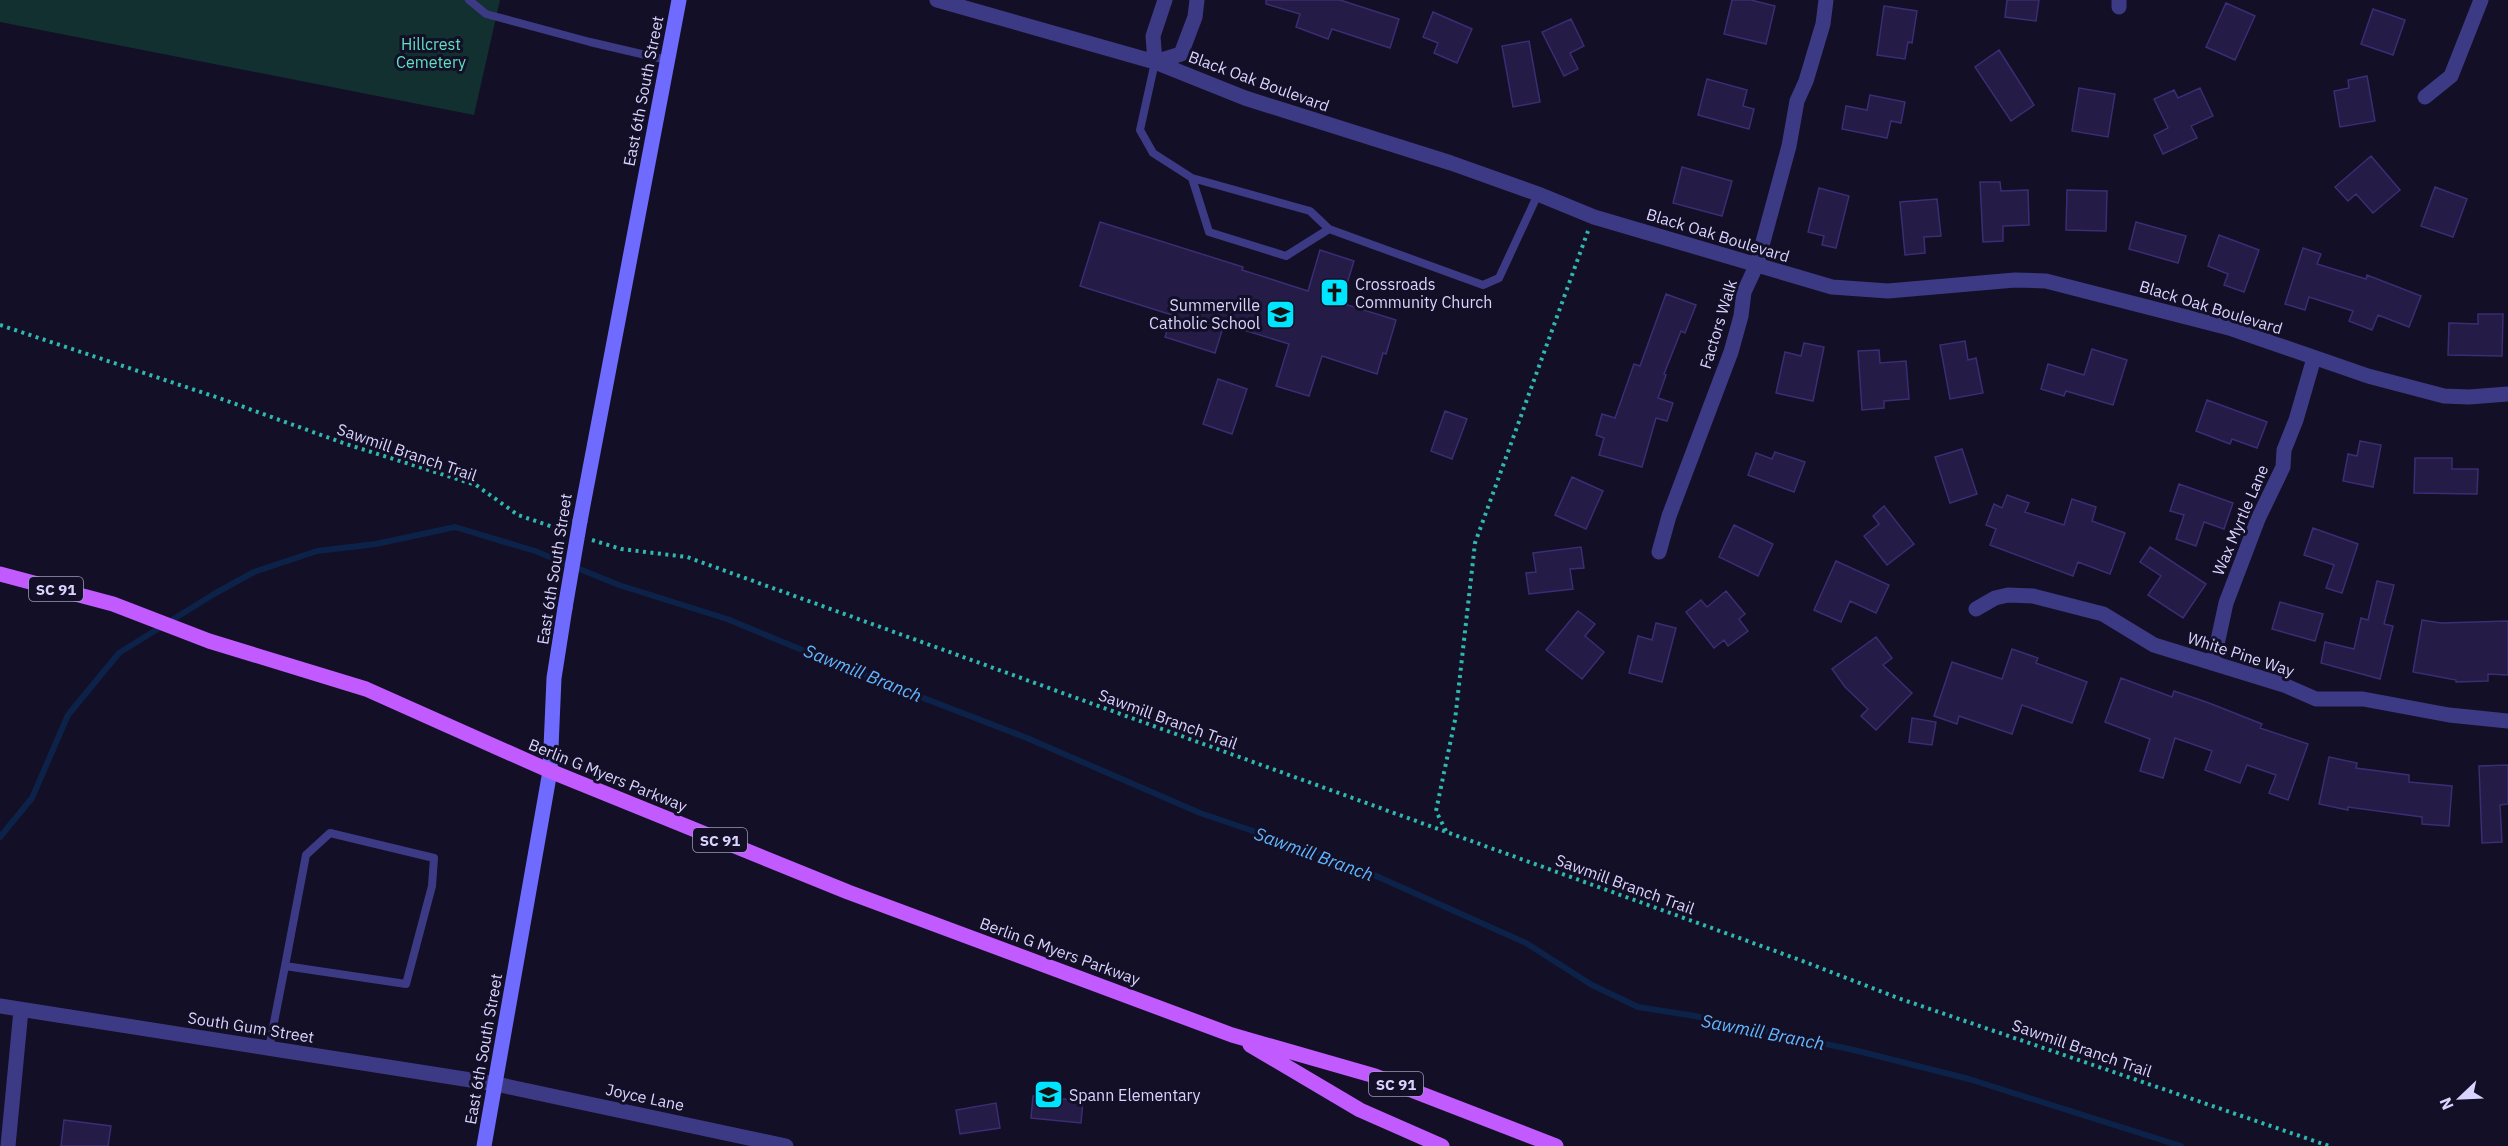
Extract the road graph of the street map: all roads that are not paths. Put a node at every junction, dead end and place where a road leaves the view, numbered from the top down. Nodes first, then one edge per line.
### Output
1 (469, 0) edge
2 (679, 0) edge
3 (936, 0) edge
4 (1165, 0) edge
5 (1197, 0) edge
6 (1826, 0) edge
7 (2481, 0) edge
8 (668, 60) junction
9 (1155, 62) junction
10 (2425, 97) dead end
11 (1191, 178) junction
12 (1538, 194) junction
13 (1329, 229) junction
14 (1756, 264) junction
15 (2314, 358) junction
16 (2508, 394) edge
17 (1659, 552) dead end
18 (0, 574) edge
19 (1976, 609) dead end
20 (2213, 663) junction
21 (2508, 722) edge
22 (550, 771) junction
23 (285, 966) junction
24 (0, 1006) edge
25 (21, 1010) junction
26 (1232, 1035) junction
27 (269, 1048) junction
28 (496, 1084) junction
29 (8, 1146) edge
30 (484, 1146) edge
31 (786, 1146) edge
32 (1442, 1146) edge
33 (1556, 1146) edge

1 - 8 lane
2 - 8 street, East 6th South Street
3 - 9 street, Black Oak Boulevard
4 - 9 street
5 - 9 street
6 - 14 street, Factors Walk
7 - 10 street
8 - 22 street, East 6th South Street, bridge
9 - 11 lane
9 - 12 street, Black Oak Boulevard
11 - 13 lane
11 - 13 lane
12 - 13 lane
12 - 14 street, Black Oak Boulevard
14 - 15 street, Black Oak Boulevard
14 - 17 street, Factors Walk
15 - 16 street, Black Oak Boulevard
15 - 20 street, Wax Myrtle Lane
18 - 22 main road, Berlin G Myers Parkway / SC 91
19 - 20 street, White Pine Way
20 - 21 street, White Pine Way
22 - 26 main road, Berlin G Myers Parkway / SC 91
22 - 28 street, East 6th South Street
23 - 23 lane
23 - 27 lane
24 - 25 street, South Gum Street
25 - 27 street, South Gum Street
25 - 29 street
26 - 32 main road, Berlin G Myers Parkway / SC 91
26 - 33 main road, Berlin G Myers Parkway / SC 91
27 - 28 street, South Gum Street
28 - 30 street, East 6th South Street
28 - 31 street, Joyce Lane

